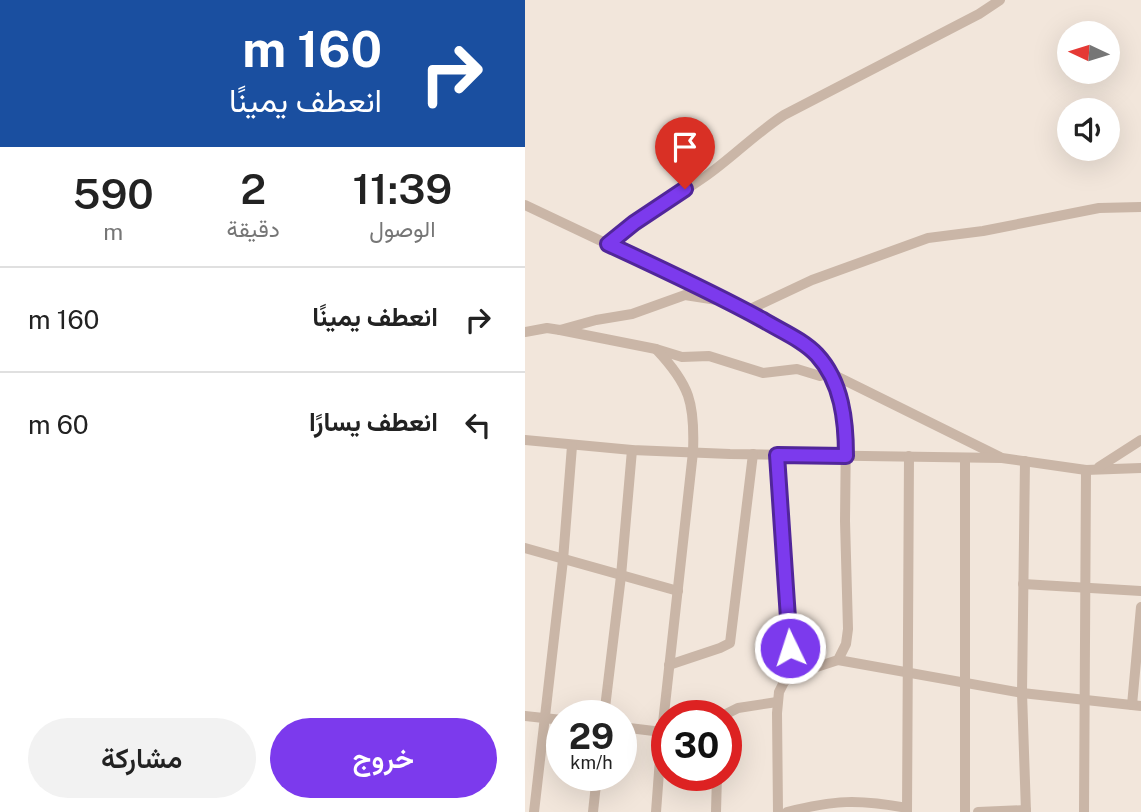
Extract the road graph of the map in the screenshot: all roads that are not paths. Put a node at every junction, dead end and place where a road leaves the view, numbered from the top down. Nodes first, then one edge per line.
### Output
1 (1000, 0) edge
2 (525, 205) edge
3 (1141, 207) edge
4 (608, 244) junction
5 (730, 302) junction
6 (746, 311) junction
7 (560, 330) junction
8 (525, 332) edge
9 (656, 349) junction
10 (830, 373) junction
11 (525, 440) edge
12 (1141, 440) edge
13 (572, 446) junction
14 (632, 450) junction
15 (692, 452) junction
16 (753, 454) junction
17 (777, 455) junction
18 (846, 456) junction
19 (909, 456) junction
20 (965, 457) junction
21 (1002, 458) junction
22 (1025, 461) junction
23 (1141, 468) edge
24 (1091, 469) junction
25 (525, 548) edge
26 (563, 561) junction
27 (621, 576) junction
28 (1023, 584) junction
29 (1084, 587) junction
30 (1141, 591) edge
31 (678, 592) junction
32 (1141, 607) edge
33 (838, 660) junction
34 (669, 665) junction
35 (907, 673) junction
36 (792, 675) junction
37 (966, 684) junction
38 (1023, 693) junction
39 (1084, 699) junction
40 (606, 700) edge
41 (666, 700) edge
42 (777, 702) junction
43 (1137, 705) edge
44 (742, 707) edge
45 (525, 716) edge
46 (545, 718) junction
47 (595, 791) edge
48 (658, 791) edge
49 (717, 791) edge
50 (847, 807) edge
51 (907, 810) edge
52 (1025, 811) edge
53 (534, 812) edge
54 (593, 812) edge
55 (656, 812) edge
56 (716, 812) edge
57 (778, 812) edge
58 (787, 812) edge
59 (965, 812) edge
60 (978, 812) edge
61 (1084, 812) edge

1 - 4 street
2 - 4 street
3 - 6 street
4 - 5 street
5 - 6 street
5 - 7 street
6 - 10 street
7 - 8 street
7 - 9 street
9 - 10 street
9 - 15 street
10 - 18 street
10 - 21 street
11 - 13 street
12 - 24 street
13 - 14 street
13 - 26 street
14 - 15 street
14 - 27 street
15 - 16 street
15 - 31 street
16 - 17 street
16 - 34 street
17 - 18 street
17 - 36 street
18 - 19 street
18 - 33 street
19 - 20 street
19 - 35 street
20 - 21 street
20 - 37 street
21 - 22 street
22 - 24 street
22 - 28 street
23 - 24 street
24 - 29 street
25 - 26 street
26 - 27 street
26 - 46 street
27 - 31 street
27 - 40 street
28 - 29 street
28 - 38 street
29 - 30 street
29 - 39 street
31 - 34 street
32 - 43 street
33 - 35 street
33 - 36 street
34 - 41 street
35 - 37 street
35 - 51 street
36 - 42 street
37 - 38 street
37 - 59 street
38 - 39 street
38 - 52 street
39 - 43 street
39 - 61 street
42 - 44 street
42 - 57 street
45 - 46 street
46 - 53 street
47 - 54 street
48 - 55 street
49 - 56 street
50 - 51 street
50 - 58 street
52 - 60 street

